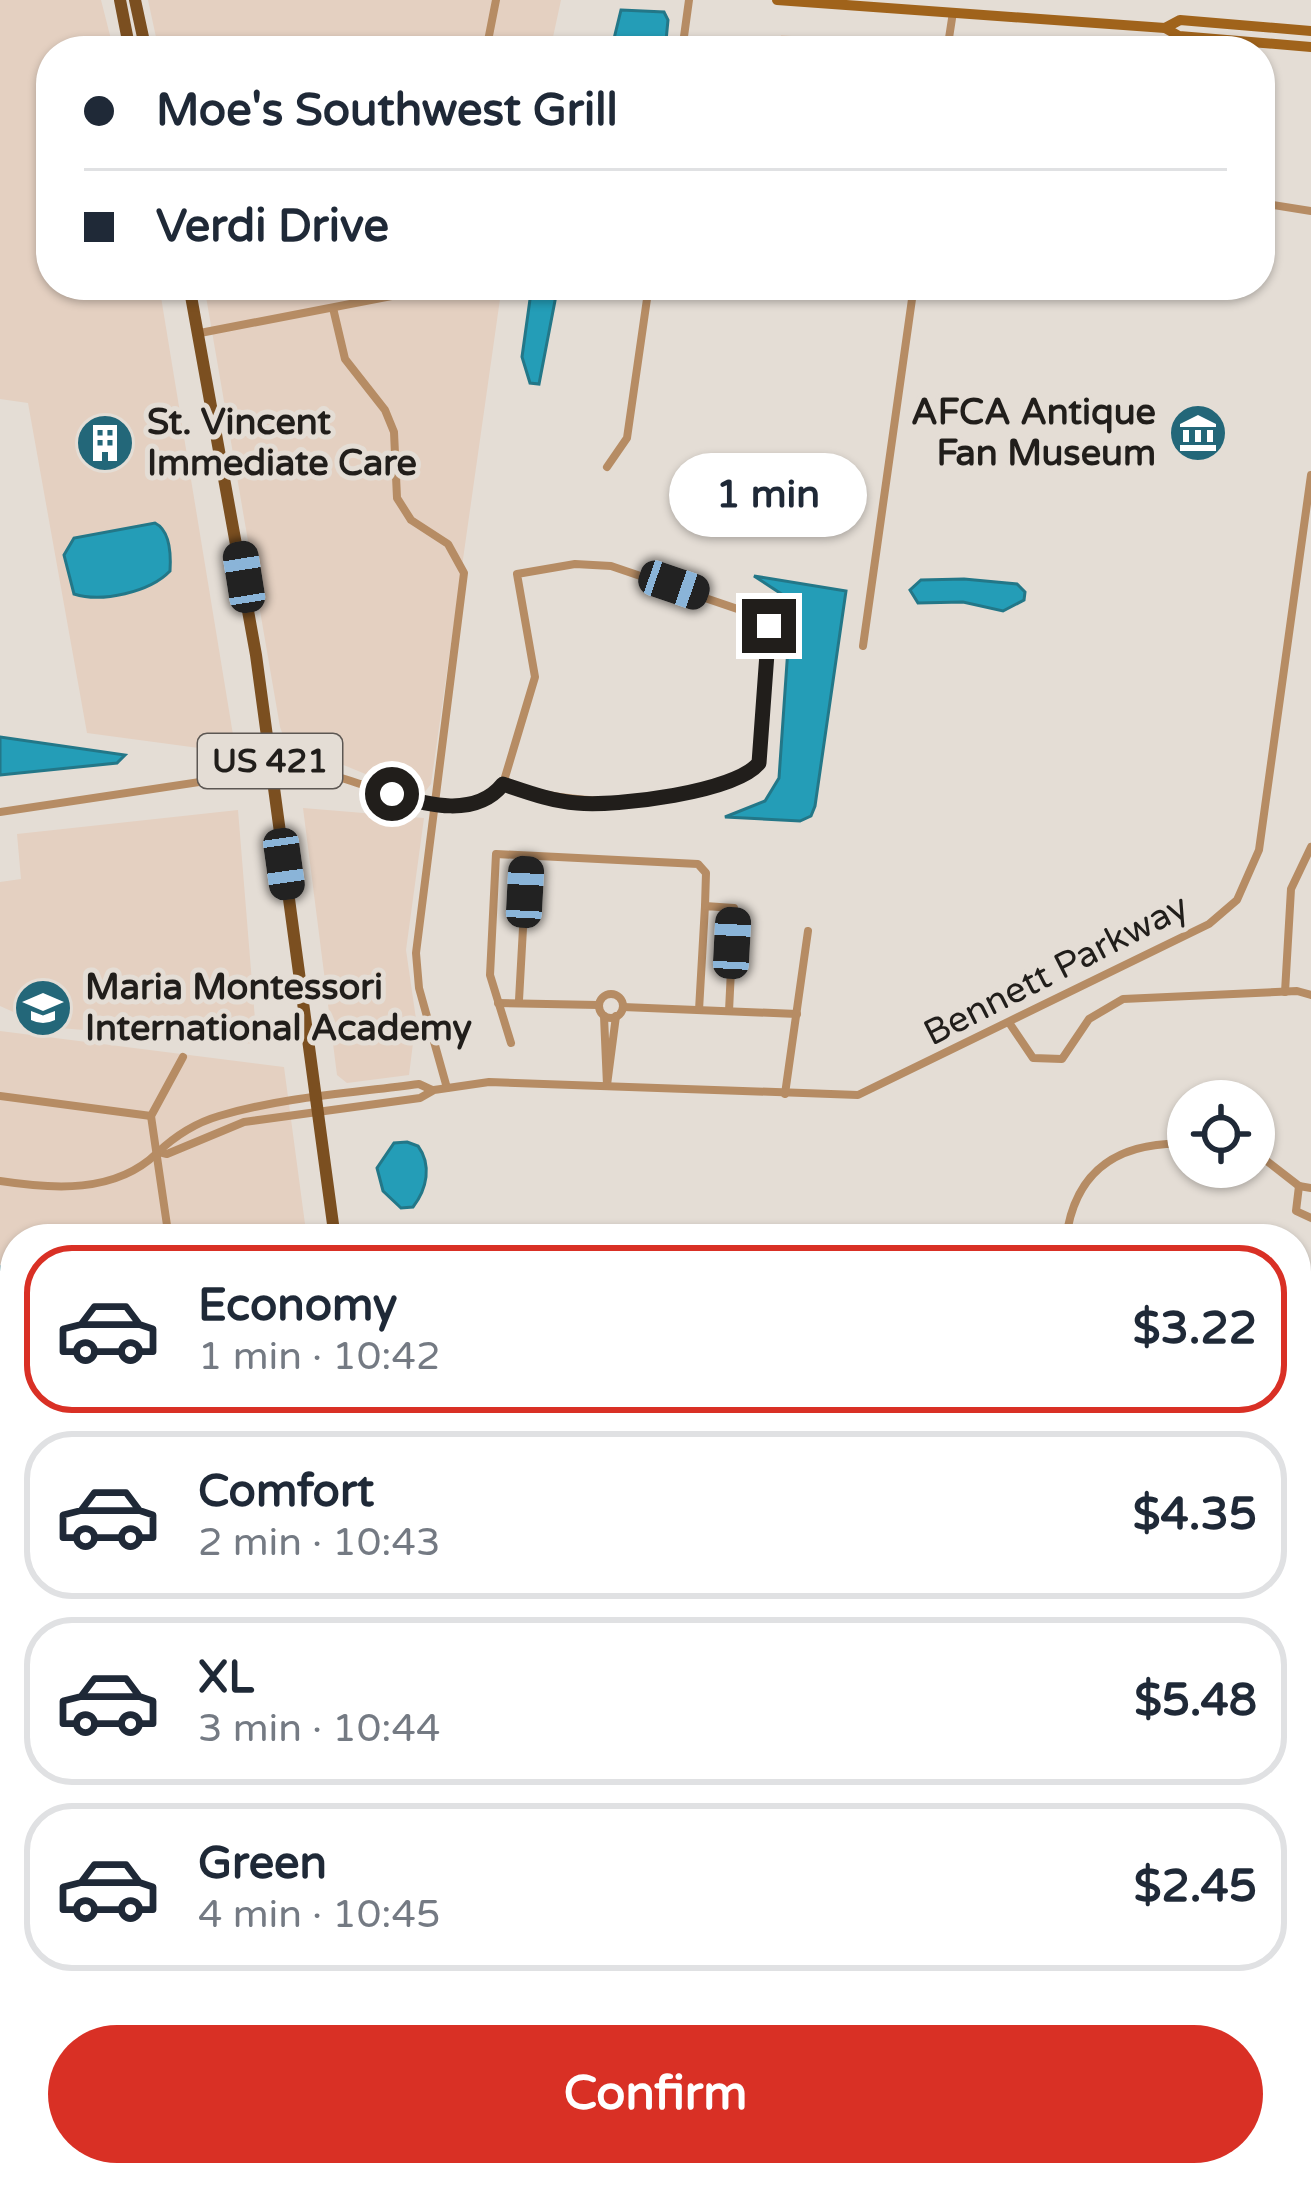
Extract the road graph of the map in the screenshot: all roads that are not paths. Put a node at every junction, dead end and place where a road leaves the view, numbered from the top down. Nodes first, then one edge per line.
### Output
1 (120, 0) edge
2 (135, 0) edge
3 (496, 0) edge
4 (689, 0) edge
5 (777, 0) edge
6 (952, 12) junction
7 (1165, 28) junction
8 (1311, 31) edge
9 (127, 36) edge
10 (143, 36) edge
11 (489, 36) edge
12 (684, 36) edge
13 (949, 36) edge
14 (1179, 36) edge
15 (1275, 44) edge
16 (1311, 47) edge
17 (1275, 205) edge
18 (1311, 211) edge
19 (192, 300) edge
20 (372, 300) edge
21 (647, 300) edge
22 (912, 300) edge
23 (333, 308) junction
24 (200, 333) junction
25 (607, 467) dead end
26 (1311, 475) edge
27 (863, 646) dead end
28 (272, 770) junction
29 (503, 784) junction
30 (436, 804) junction
31 (0, 812) edge
32 (1311, 847) edge
33 (526, 856) junction
34 (705, 906) junction
35 (808, 931) dead end
36 (1285, 992) junction
37 (1311, 995) edge
38 (519, 1000) junction
39 (498, 1003) junction
40 (598, 1005) junction
41 (623, 1007) junction
42 (699, 1010) junction
43 (729, 1012) junction
44 (796, 1014) junction
45 (604, 1016) junction
46 (616, 1016) junction
47 (1010, 1024) junction
48 (511, 1043) dead end
49 (183, 1057) dead end
50 (607, 1085) junction
51 (447, 1088) junction
52 (785, 1094) junction
53 (0, 1096) edge
54 (316, 1105) junction
55 (152, 1116) junction
56 (1167, 1145) edge
57 (157, 1153) junction
58 (1275, 1167) edge
59 (0, 1181) edge
60 (1299, 1186) junction
61 (1311, 1188) edge
62 (1311, 1219) edge
63 (167, 1224) edge
64 (333, 1224) edge
65 (1070, 1224) edge

1 - 9 main road
2 - 10 main road
3 - 11 street
4 - 12 street
5 - 6 street
6 - 7 street
6 - 13 street
7 - 8 street
7 - 14 street
15 - 16 street
17 - 18 street
19 - 24 main road, US 421
20 - 23 street
21 - 25 street
22 - 27 street
23 - 24 street
23 - 30 street
24 - 28 main road, US 421
26 - 47 street, Bennett Parkway
28 - 30 street
28 - 31 street
28 - 54 main road, US 421
29 - 29 street
29 - 30 street
30 - 51 street
32 - 36 street
33 - 34 street
33 - 38 street
33 - 39 street
34 - 42 street
34 - 43 street
35 - 44 street
36 - 37 street
36 - 47 street
38 - 39 street
38 - 40 street
39 - 48 street
40 - 41 street
40 - 45 street
41 - 42 street
41 - 46 street
42 - 43 street
43 - 44 street
44 - 52 street
45 - 46 street
45 - 50 street
46 - 50 street
47 - 52 street, Bennett Parkway
49 - 55 street
50 - 51 street, Bennett Parkway
50 - 52 street, Bennett Parkway
51 - 54 street, Bennett Parkway
53 - 55 street
54 - 57 street, Bennett Parkway
54 - 64 main road, US 421
55 - 57 street
56 - 65 street
57 - 59 street, Bennett Parkway
57 - 63 street
58 - 60 street
60 - 61 street
60 - 62 street

